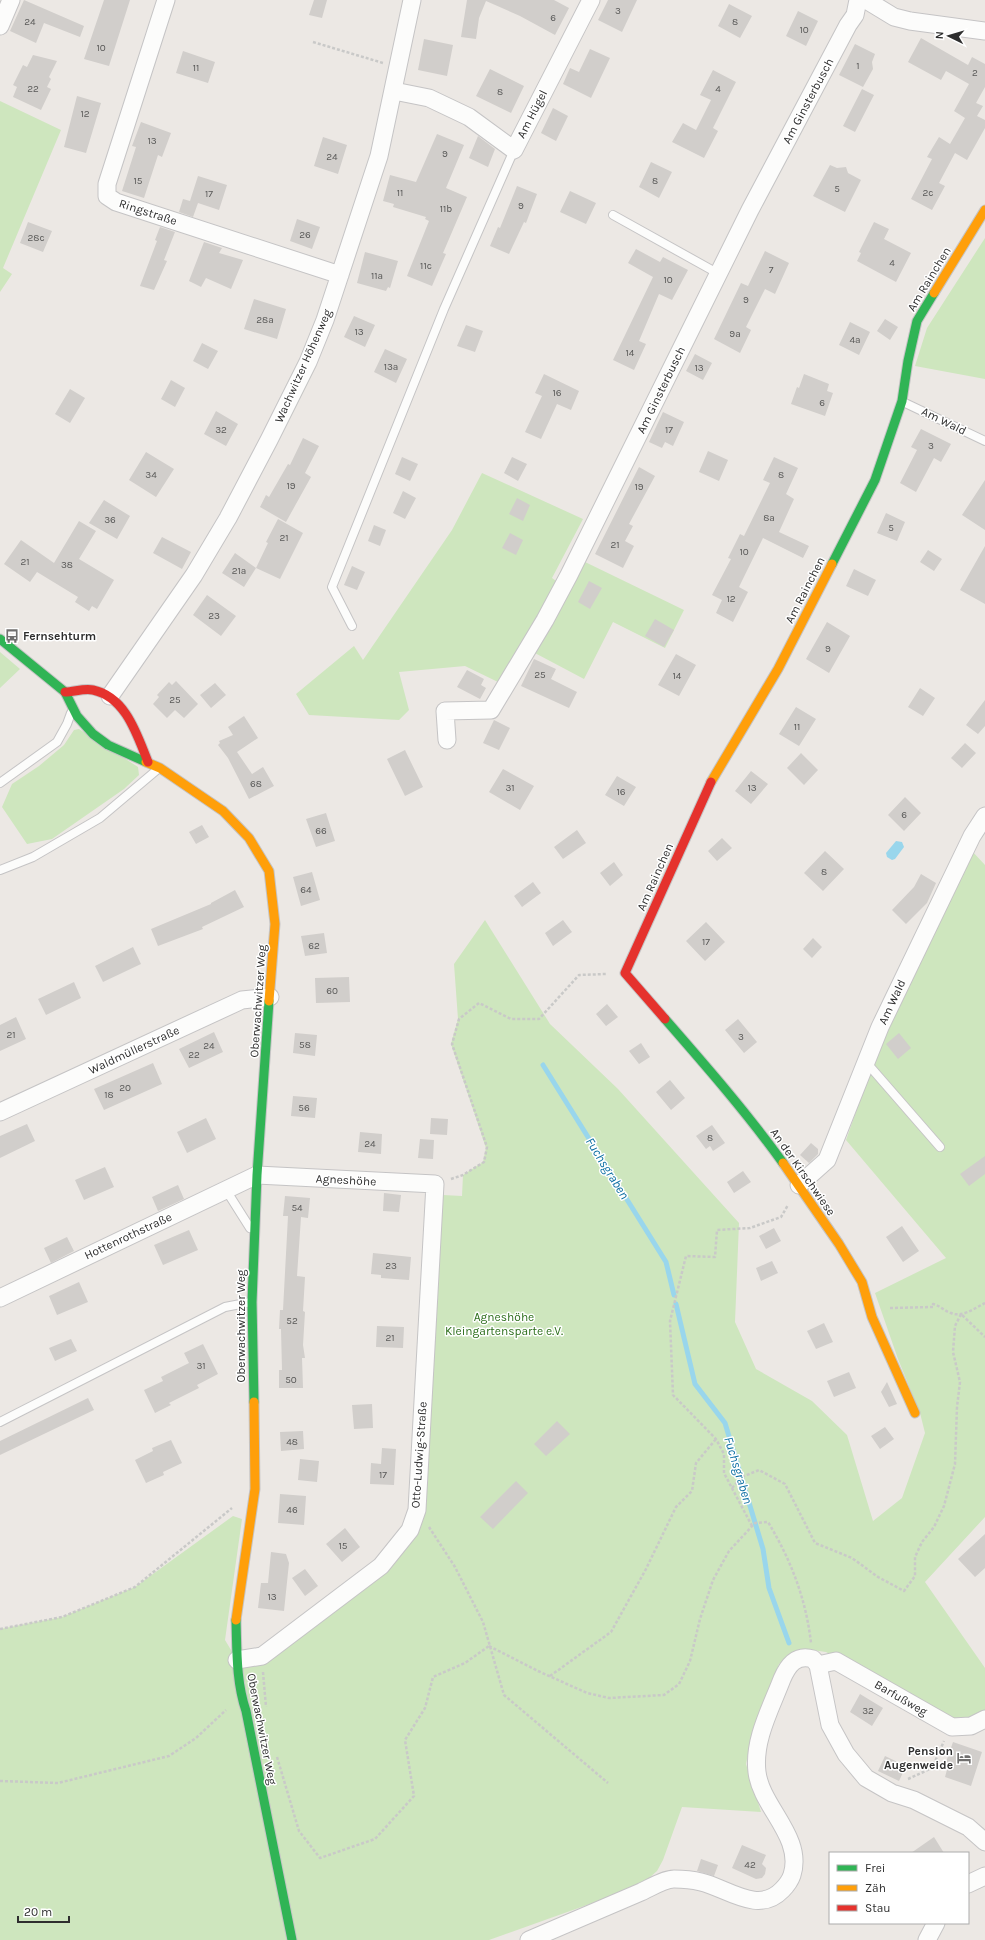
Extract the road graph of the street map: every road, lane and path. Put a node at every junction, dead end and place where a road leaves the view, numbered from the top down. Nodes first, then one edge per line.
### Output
1 (11, 0) edge
2 (166, 0) edge
3 (412, 0) edge
4 (591, 0) edge
5 (858, 0) edge
6 (866, 0) edge
7 (0, 26) edge
8 (985, 31) edge
9 (313, 42) dead end
10 (398, 68) junction
11 (394, 91) junction
12 (514, 150) junction
13 (985, 210) edge
14 (613, 215) dead end
15 (340, 274) junction
16 (719, 274) junction
17 (902, 401) junction
18 (985, 441) edge
19 (352, 626) dead end
20 (0, 639) edge
21 (65, 692) junction
22 (110, 696) junction
23 (72, 708) junction
24 (447, 740) dead end
25 (148, 762) junction
26 (160, 768) junction
27 (0, 783) edge
28 (985, 816) edge
29 (0, 870) edge
30 (625, 973) junction
31 (270, 997) junction
32 (866, 1062) junction
33 (0, 1112) edge
34 (940, 1147) dead end
35 (256, 1175) junction
36 (436, 1184) junction
37 (799, 1185) junction
38 (226, 1190) junction
39 (254, 1236) junction
40 (0, 1298) edge
41 (252, 1302) junction
42 (985, 1303) edge
43 (883, 1308) dead end
44 (960, 1314) junction
45 (985, 1337) edge
46 (914, 1413) dead end
47 (0, 1422) edge
48 (716, 1439) junction
49 (732, 1488) junction
50 (255, 1489) junction
51 (417, 1510) junction
52 (752, 1526) junction
53 (0, 1629) edge
54 (489, 1646) junction
55 (262, 1656) junction
56 (237, 1660) junction
57 (816, 1662) junction
58 (550, 1676) junction
59 (241, 1696) junction
60 (267, 1714) dead end
61 (985, 1719) edge
62 (946, 1736) dead end
63 (275, 1751) dead end
64 (0, 1781) edge
65 (608, 1783) dead end
66 (892, 1793) junction
67 (985, 1842) edge
68 (985, 1876) edge
69 (969, 1884) edge
70 (935, 1924) edge
71 (292, 1940) edge
72 (529, 1940) edge
73 (927, 1940) edge

1 - 7 street
2 - 15 street, Ringstraße
3 - 10 street, Wachwitzer Höhenweg
4 - 12 street, Am Hügel
5 - 16 street, Am Ginsterbusch
6 - 8 street
9 - 10 path
10 - 11 street, Wachwitzer Höhenweg
11 - 12 street, Am Hügel
11 - 15 street, Wachwitzer Höhenweg
12 - 19 lane
13 - 17 street, Am Rainchen
14 - 16 lane
15 - 22 street, Wachwitzer Höhenweg
16 - 24 street, Am Ginsterbusch
17 - 18 lane, Am Wald
17 - 30 street, Am Rainchen
20 - 21 street
21 - 22 street
21 - 23 street, Oberwachwitzer Weg
22 - 25 street
23 - 25 street, Oberwachwitzer Weg
23 - 27 lane
25 - 26 street, Oberwachwitzer Weg
26 - 29 lane
26 - 31 street, Oberwachwitzer Weg
28 - 32 street, Am Wald
30 - 36 path
30 - 37 street, An der Kirschwiese
31 - 33 street, Waldmüllerstraße
31 - 35 street, Oberwachwitzer Weg
32 - 34 lane
32 - 37 street, Am Wald
35 - 36 street, Agneshöhe
35 - 38 street, Hottenrothstraße
35 - 39 street, Oberwachwitzer Weg
36 - 51 street, Otto-Ludwig-Straße
37 - 46 street, An der Kirschwiese
37 - 48 path
38 - 39 lane
38 - 40 street, Hottenrothstraße
39 - 41 street, Oberwachwitzer Weg
41 - 47 lane
41 - 50 street, Oberwachwitzer Weg
42 - 44 path
43 - 44 path
44 - 45 path
44 - 49 path
48 - 49 path
48 - 58 path
49 - 52 path
50 - 53 path
50 - 56 street, Oberwachwitzer Weg
51 - 54 path
51 - 55 street, Otto-Ludwig-Straße
52 - 57 path
52 - 58 path
54 - 58 path
54 - 63 path
54 - 65 path
55 - 56 street, Otto-Ludwig-Straße
55 - 60 path
56 - 59 street, Oberwachwitzer Weg
57 - 61 street, Barfußweg
57 - 66 street
57 - 72 street, Barfußweg
59 - 64 path
59 - 71 street, Oberwachwitzer Weg
62 - 66 path
66 - 67 street
68 - 69 street
70 - 73 street

